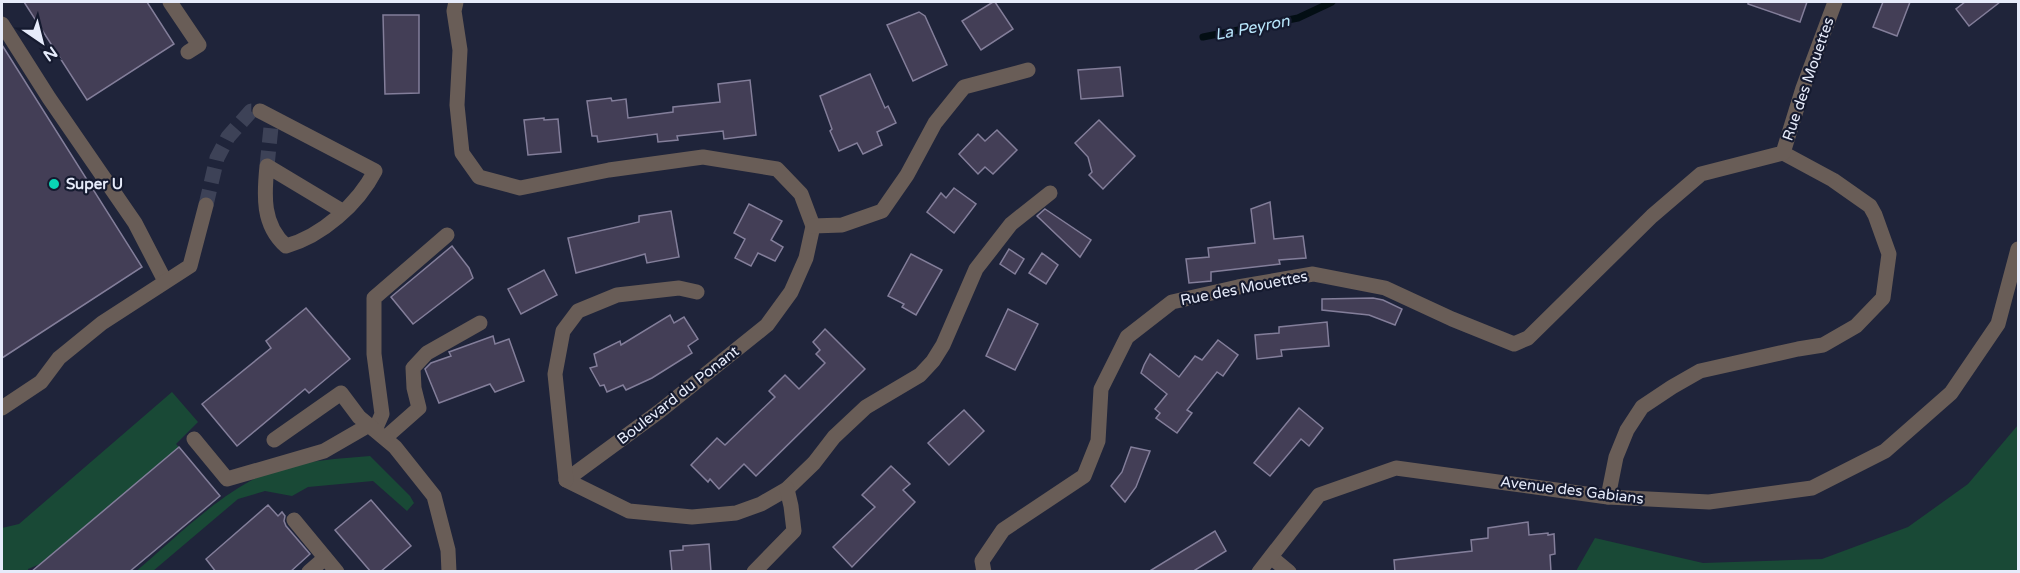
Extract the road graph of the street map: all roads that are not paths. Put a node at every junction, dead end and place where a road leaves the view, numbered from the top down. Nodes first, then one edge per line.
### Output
1 (170, 2) edge
2 (456, 2) edge
3 (1835, 2) edge
4 (2, 24) edge
5 (188, 52) dead end
6 (1029, 70) dead end
7 (268, 118) dead end
8 (1783, 153) junction
9 (1050, 193) dead end
10 (206, 205) tunnel mouth
11 (342, 211) junction
12 (813, 226) junction
13 (447, 235) dead end
14 (2019, 249) edge
15 (165, 281) junction
16 (697, 292) dead end
17 (480, 322) dead end
18 (2, 408) edge
19 (372, 428) junction
20 (194, 440) dead end
21 (274, 440) dead end
22 (566, 480) junction
23 (787, 489) junction
24 (1608, 497) junction
25 (294, 520) dead end
26 (1271, 557) junction
27 (325, 558) junction
28 (309, 572) edge
29 (337, 572) edge
30 (449, 572) edge
31 (754, 572) edge
32 (984, 572) edge
33 (1259, 572) edge
34 (1289, 572) edge

1 - 5 street
2 - 12 street
3 - 8 street, Rue des Mouettes
4 - 15 street
6 - 12 street
7 - 11 street
8 - 24 street
8 - 32 street, Rue des Mouettes
9 - 23 street
10 - 15 street
11 - 11 street
12 - 22 street, Boulevard du Ponant
13 - 19 street
14 - 24 street, Avenue des Gabians
15 - 18 street
16 - 22 street
17 - 19 street
19 - 20 street
19 - 21 street
19 - 30 street
22 - 23 street
23 - 31 street
24 - 26 street, Avenue des Gabians
25 - 27 street
26 - 33 street, Avenue des Gabians
26 - 34 street
27 - 28 street
27 - 29 street

